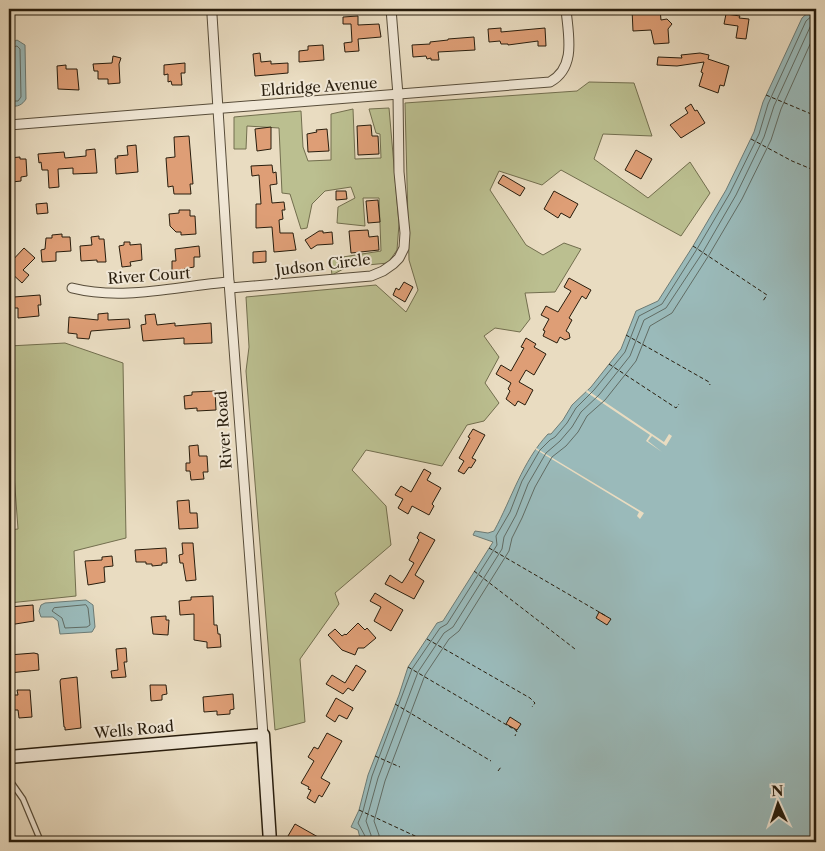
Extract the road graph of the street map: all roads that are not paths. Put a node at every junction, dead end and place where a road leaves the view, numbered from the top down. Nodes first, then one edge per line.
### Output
1 (391, 9) edge
2 (566, 9) edge
3 (212, 15) dead end
4 (398, 95) junction
5 (218, 109) junction
6 (9, 125) edge
7 (230, 285) junction
8 (72, 288) dead end
9 (263, 735) junction
10 (9, 757) edge
11 (9, 778) edge
12 (41, 842) edge
13 (270, 842) edge

1 - 4 street, Judson Circle
2 - 4 street, Eldridge Avenue
3 - 5 street, River Road
4 - 5 street, Eldridge Avenue
4 - 7 street, Judson Circle
5 - 6 street, Eldridge Avenue
5 - 7 street, River Road
7 - 8 street, River Court
7 - 9 street, River Road
9 - 10 street, Wells Road
9 - 13 street, River Road
11 - 12 lane

